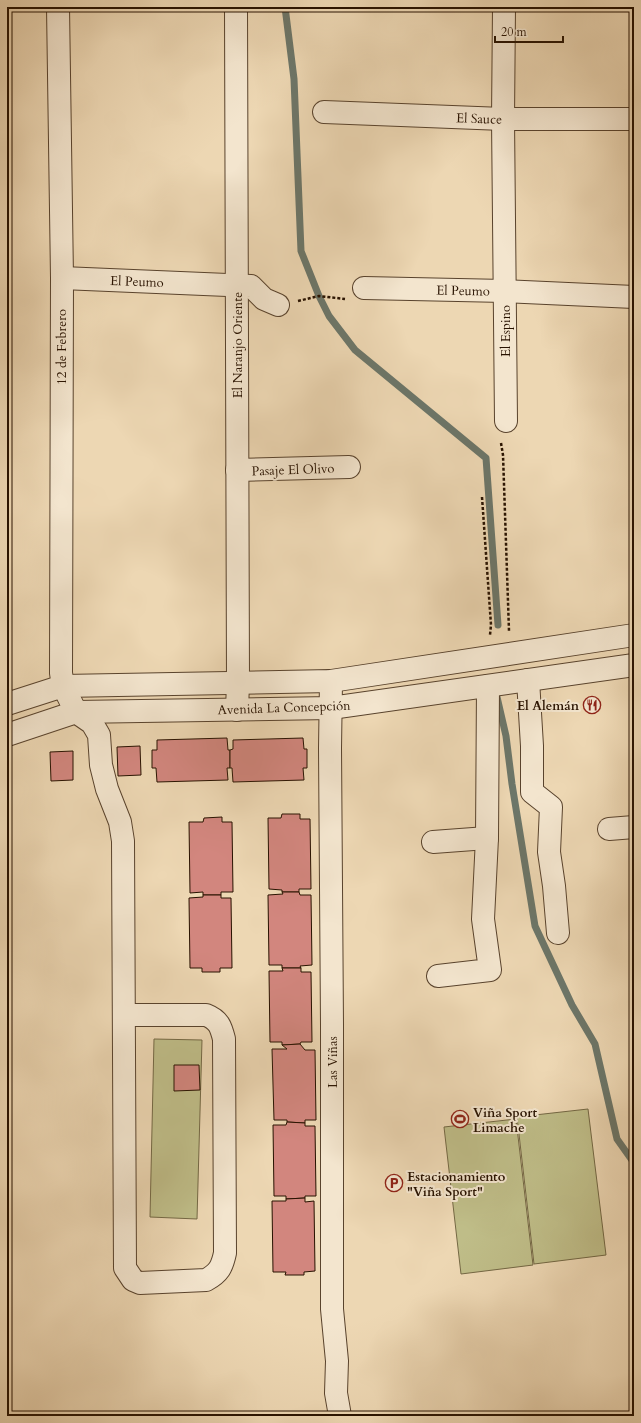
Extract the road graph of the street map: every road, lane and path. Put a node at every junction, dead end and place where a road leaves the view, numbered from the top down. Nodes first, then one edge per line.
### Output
1 (58, 7) edge
2 (236, 7) edge
3 (504, 7) edge
4 (324, 112) dead end
5 (503, 119) junction
6 (634, 119) edge
7 (62, 278) junction
8 (236, 285) junction
9 (364, 288) dead end
10 (505, 291) junction
11 (634, 297) edge
12 (278, 305) dead end
13 (506, 421) joint
14 (349, 467) dead end
15 (237, 470) junction
16 (482, 497) dead end
17 (634, 635) edge
18 (510, 654) junction
19 (488, 657) junction
20 (634, 665) edge
21 (528, 680) junction
22 (331, 681) junction
23 (238, 683) junction
24 (63, 686) junction
25 (488, 686) junction
26 (7, 704) edge
27 (331, 708) junction
28 (237, 710) junction
29 (117, 711) junction
30 (76, 712) junction
31 (7, 735) edge
32 (99, 735) junction
33 (634, 827) edge
34 (609, 829) dead end
35 (487, 838) junction
36 (433, 842) dead end
37 (558, 933) dead end
38 (438, 976) dead end
39 (124, 1015) junction
40 (340, 1416) edge

1 - 7 street, 12 de Febrero
2 - 8 street, El Naranjo Oriente
3 - 5 street, El Espino
4 - 5 street, El Sauce
5 - 6 street, El Sauce
5 - 10 street, El Espino
7 - 8 street, El Peumo
7 - 24 street, 12 de Febrero
8 - 12 street, El Peumo
8 - 15 street, El Naranjo Oriente
9 - 10 street, El Peumo
10 - 11 street, El Peumo
10 - 13 street, El Espino
13 - 18 path
14 - 15 street, Pasaje El Olivo
15 - 23 street, El Naranjo Oriente
16 - 19 path
17 - 18 street, Avenida La Concepción
18 - 19 street, Avenida La Concepción
19 - 22 street, Avenida La Concepción
20 - 21 street, Avenida La Concepción
21 - 25 street, Avenida La Concepción
21 - 37 street
22 - 23 street, Avenida La Concepción
22 - 27 street, Las Viñas
23 - 24 street, Avenida La Concepción
23 - 28 street, El Naranjo Oriente
24 - 26 street, Avenida La Concepción
24 - 30 street, 12 de Febrero
25 - 27 street, Avenida La Concepción
25 - 35 street
27 - 28 street, Avenida La Concepción
27 - 40 street, Las Viñas
28 - 29 street, Avenida La Concepción
29 - 30 street, Avenida La Concepción
29 - 32 street
30 - 31 street, Avenida La Concepción
30 - 32 street
32 - 39 street
33 - 34 street
35 - 36 street
35 - 38 street
39 - 39 street

